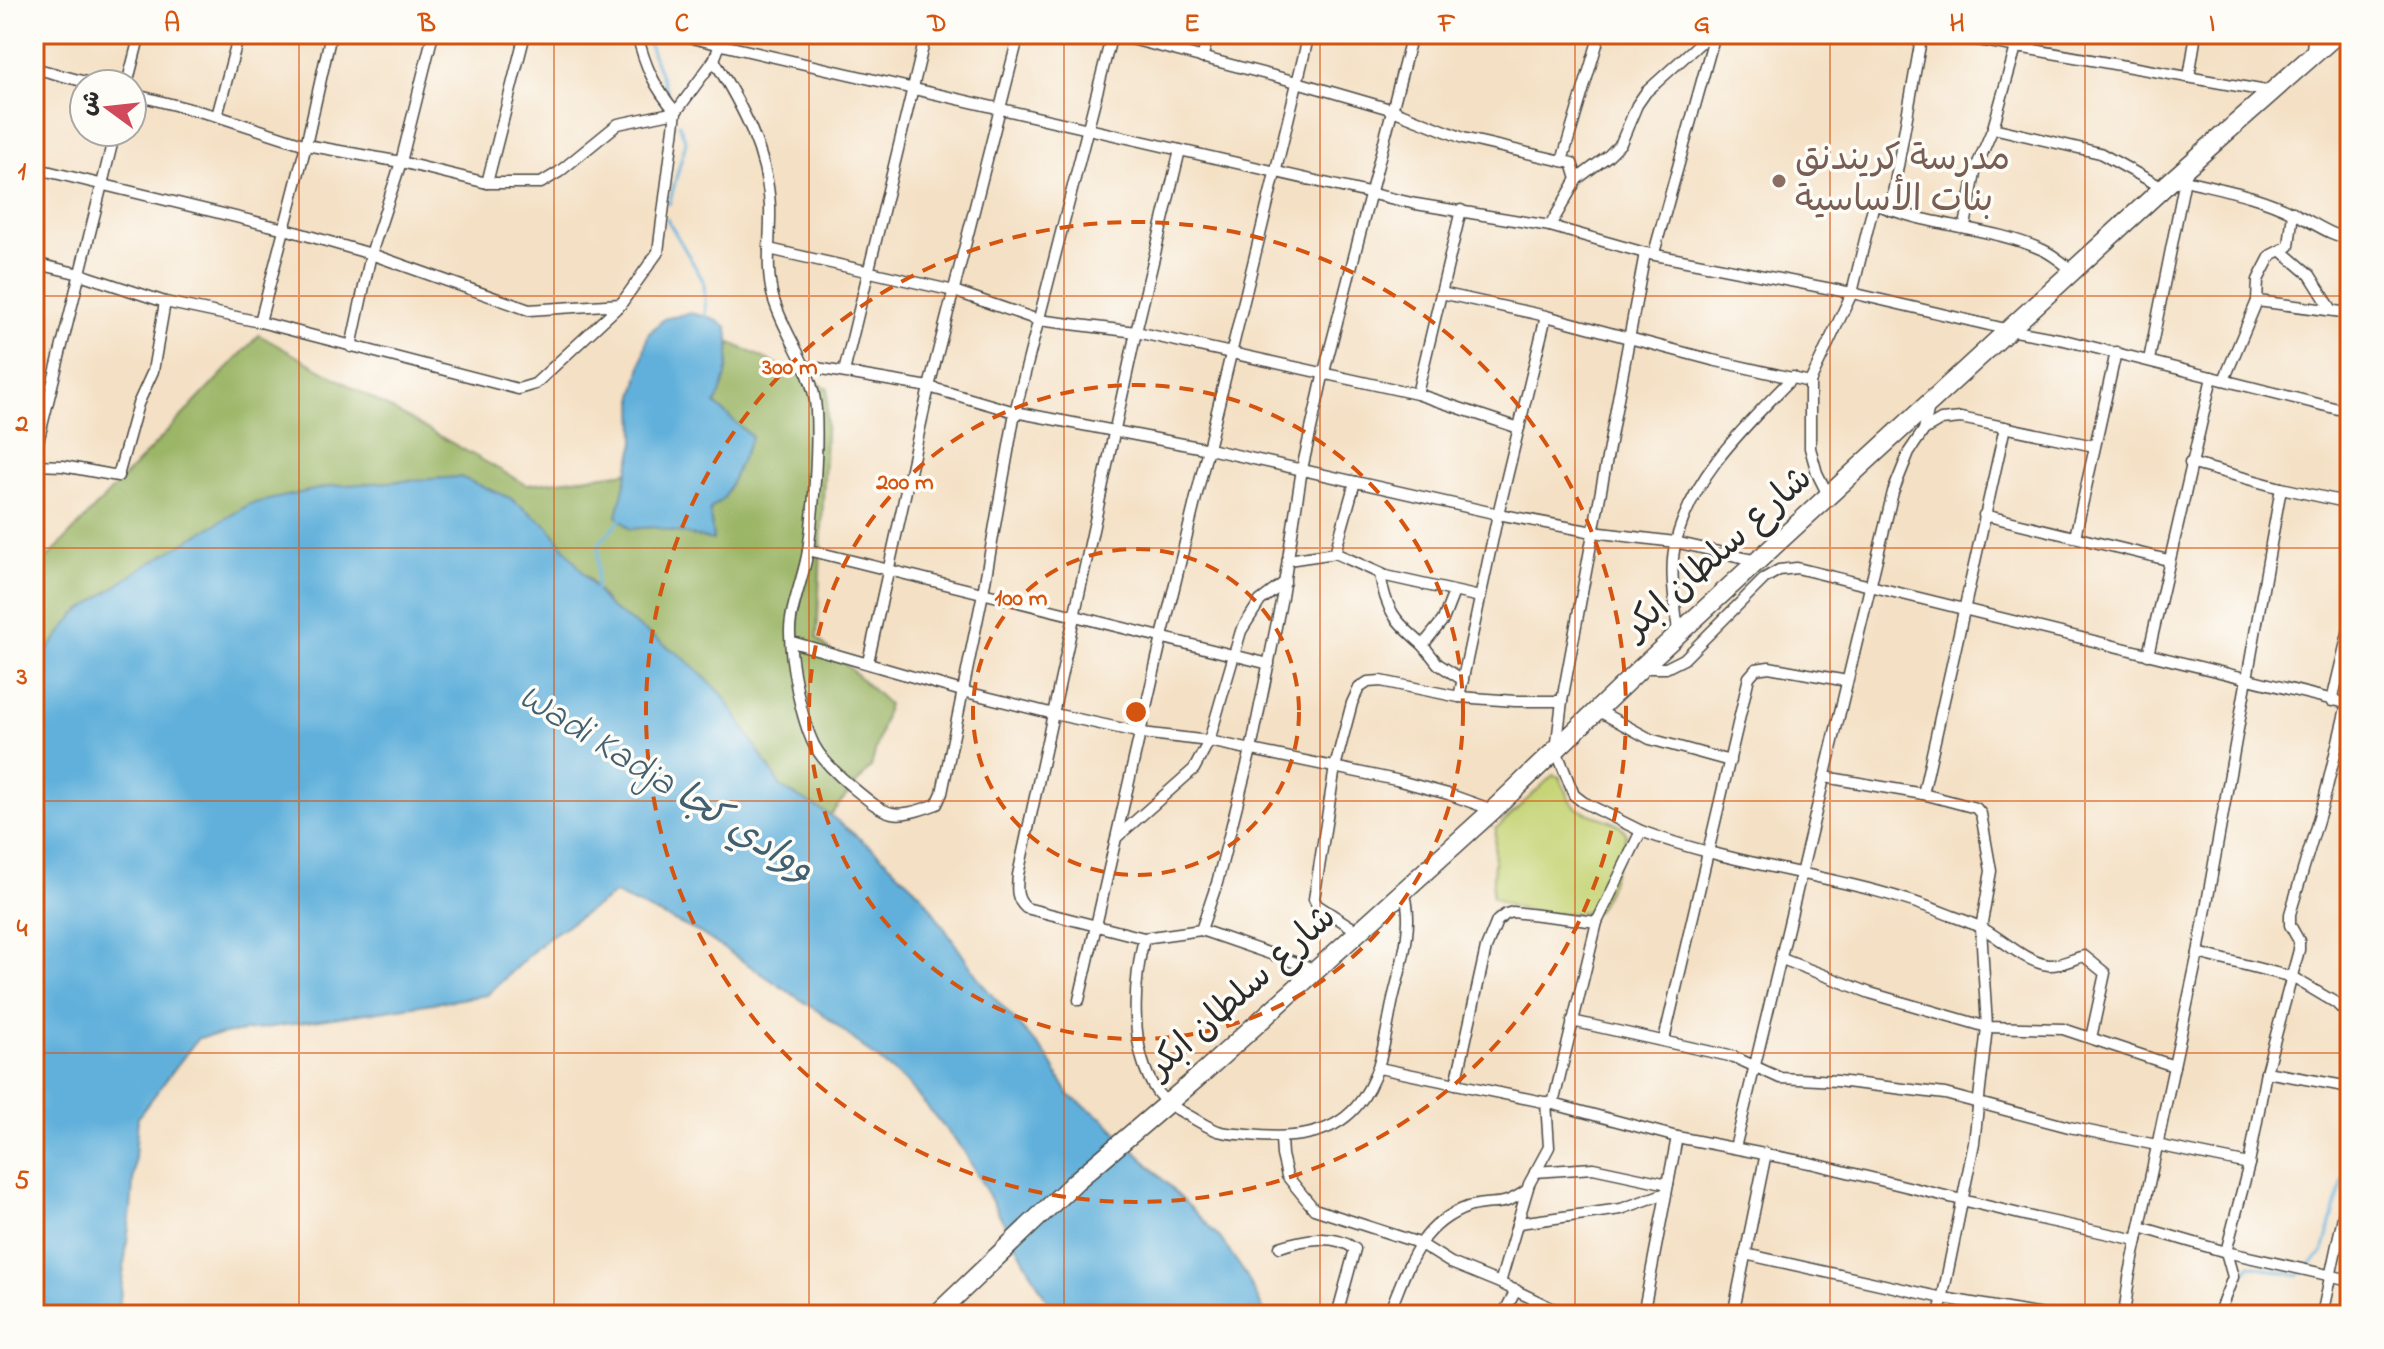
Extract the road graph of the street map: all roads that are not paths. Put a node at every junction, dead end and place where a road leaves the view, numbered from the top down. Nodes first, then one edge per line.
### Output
1 (140, 34) edge
2 (239, 34) edge
3 (331, 34) edge
4 (433, 34) edge
5 (525, 34) edge
6 (637, 34) edge
7 (674, 34) edge
8 (926, 34) edge
9 (1019, 34) edge
10 (1209, 34) edge
11 (1309, 34) edge
12 (1412, 34) edge
13 (1600, 34) edge
14 (1712, 34) edge
15 (1922, 34) edge
16 (1944, 34) edge
17 (2024, 34) edge
18 (2196, 34) edge
19 (2314, 34) edge
20 (2337, 34) edge
21 (722, 40) edge
22 (2019, 47) junction
23 (1202, 58) junction
24 (2311, 58) junction
25 (714, 60) junction
26 (34, 68) edge
27 (131, 68) edge
28 (68, 77) edge
29 (2189, 77) junction
30 (1297, 82) junction
31 (914, 89) junction
32 (2272, 92) junction
33 (148, 98) edge
34 (1001, 108) junction
35 (1390, 109) junction
36 (676, 112) junction
37 (217, 116) junction
38 (1993, 128) junction
39 (1087, 129) junction
40 (306, 145) junction
41 (111, 148) edge
42 (1180, 150) junction
43 (1562, 161) junction
44 (401, 162) junction
45 (34, 168) edge
46 (1274, 173) junction
47 (2186, 173) junction
48 (1577, 179) junction
49 (487, 183) junction
50 (102, 184) junction
51 (2163, 188) junction
52 (1370, 193) junction
53 (1461, 210) junction
54 (1890, 210) junction
55 (2293, 212) junction
56 (1550, 226) junction
57 (1965, 226) junction
58 (285, 229) junction
59 (2350, 239) edge
60 (769, 249) junction
61 (2282, 251) junction
62 (1650, 253) junction
63 (371, 254) junction
64 (34, 263) edge
65 (2073, 271) junction
66 (868, 272) junction
67 (80, 274) junction
68 (954, 291) junction
69 (1441, 293) junction
70 (1852, 293) junction
71 (2257, 301) junction
72 (165, 302) junction
73 (621, 304) junction
74 (2332, 310) junction
75 (2350, 313) edge
76 (1546, 316) junction
77 (1038, 320) junction
78 (260, 322) junction
79 (2010, 330) junction
80 (1136, 332) junction
81 (1629, 339) junction
82 (351, 347) junction
83 (1232, 351) junction
84 (2116, 352) junction
85 (2149, 360) junction
86 (805, 366) junction
87 (844, 372) junction
88 (1324, 372) junction
89 (1793, 377) junction
90 (2212, 377) junction
91 (2224, 380) junction
92 (1810, 382) junction
93 (929, 387) junction
94 (1417, 394) junction
95 (1930, 403) junction
96 (1015, 412) junction
97 (2350, 412) edge
98 (2005, 427) junction
99 (1519, 428) junction
100 (1924, 430) junction
101 (1116, 432) junction
102 (2094, 446) junction
103 (1209, 449) junction
104 (34, 458) edge
105 (2190, 463) junction
106 (34, 465) edge
107 (1302, 469) junction
108 (1355, 482) junction
109 (2281, 488) junction
110 (1829, 497) junction
111 (2350, 503) edge
112 (1498, 514) junction
113 (1984, 515) junction
114 (1593, 532) junction
115 (2075, 537) junction
116 (1675, 542) junction
117 (808, 550) junction
118 (1335, 553) junction
119 (1288, 560) junction
120 (2168, 560) junction
121 (1758, 561) junction
122 (888, 571) junction
123 (1380, 574) junction
124 (1285, 582) junction
125 (1871, 586) junction
126 (1454, 592) junction
127 (983, 593) junction
128 (1480, 597) junction
129 (1964, 609) junction
130 (1076, 616) junction
131 (2350, 625) edge
132 (1678, 634) junction
133 (1162, 637) junction
134 (792, 642) junction
135 (1423, 645) junction
136 (1232, 655) junction
137 (2148, 655) junction
138 (868, 662) junction
139 (1269, 664) junction
140 (1641, 668) junction
141 (2247, 678) junction
142 (1463, 680) junction
143 (1847, 681) junction
144 (962, 691) junction
145 (1459, 697) junction
146 (1562, 701) junction
147 (2332, 701) junction
148 (2348, 704) edge
149 (1597, 710) junction
150 (1054, 714) junction
151 (1142, 733) junction
152 (1209, 741) junction
153 (1251, 750) junction
154 (1556, 750) junction
155 (1730, 761) junction
156 (1335, 767) junction
157 (1825, 777) junction
158 (1923, 794) junction
159 (1493, 810) junction
160 (1641, 831) junction
161 (1117, 837) junction
162 (1709, 853) junction
163 (1800, 873) junction
164 (1404, 891) junction
165 (1597, 922) junction
166 (1095, 924) junction
167 (1981, 928) junction
168 (1201, 930) junction
169 (1359, 932) junction
170 (1144, 938) junction
171 (2198, 953) junction
172 (1782, 959) junction
173 (1317, 970) junction
174 (2292, 977) junction
175 (1079, 1000) dead end
176 (2350, 1017) edge
177 (1572, 1021) junction
178 (1987, 1027) junction
179 (2091, 1038) junction
180 (1664, 1040) junction
181 (1755, 1065) junction
182 (2174, 1066) junction
183 (1379, 1068) junction
184 (2266, 1072) junction
185 (1456, 1084) junction
186 (2350, 1087) edge
187 (1980, 1102) junction
188 (1550, 1103) junction
189 (1167, 1104) junction
190 (1677, 1137) junction
191 (1281, 1139) junction
192 (2159, 1146) junction
193 (1735, 1148) junction
194 (1766, 1153) junction
195 (2249, 1164) junction
196 (1535, 1172) junction
197 (2350, 1184) edge
198 (1667, 1188) junction
199 (1527, 1190) junction
200 (1963, 1199) junction
201 (1519, 1223) junction
202 (2140, 1227) junction
203 (2137, 1240) junction
204 (1419, 1243) junction
205 (1280, 1247) dead end
206 (2226, 1252) junction
207 (1745, 1254) junction
208 (2330, 1276) junction
209 (2350, 1280) edge
210 (1500, 1283) junction
211 (1516, 1290) junction
212 (1943, 1298) junction
213 (936, 1315) edge
214 (1337, 1315) edge
215 (1388, 1315) edge
216 (1503, 1315) edge
217 (1566, 1315) edge
218 (1643, 1315) edge
219 (1733, 1315) edge
220 (1939, 1315) edge
221 (2042, 1315) edge
222 (2124, 1315) edge
223 (2218, 1315) edge
224 (2322, 1315) edge

1 - 27 street
2 - 37 street
3 - 40 street
4 - 44 street
5 - 49 street
6 - 36 street
7 - 21 street
8 - 31 street
9 - 34 street
10 - 23 street
11 - 30 street
12 - 35 street
13 - 43 street
14 - 48 street
14 - 62 street
15 - 54 street
16 - 22 street
17 - 22 street
18 - 29 street
19 - 24 street
20 - 24 highway, شارع سلطان ابكر
21 - 25 street
21 - 31 street
22 - 29 street
22 - 38 street
23 - 30 street
23 - 39 street
24 - 32 highway, شارع سلطان ابكر
25 - 36 street
25 - 60 street
26 - 28 street
29 - 32 street
30 - 35 street
30 - 46 street
31 - 34 street
31 - 66 street
32 - 47 highway, شارع سلطان ابكر
33 - 37 street
34 - 39 street
34 - 68 street
35 - 43 street
35 - 52 street
36 - 49 street
36 - 73 street
37 - 40 street
38 - 51 street
38 - 57 street
39 - 42 street
39 - 77 street
40 - 44 street
40 - 58 street
41 - 50 street
42 - 46 street
42 - 80 street
43 - 48 street
44 - 49 street
44 - 63 street
45 - 50 street
46 - 52 street
46 - 83 street
47 - 51 highway, شارع سلطان ابكر
47 - 55 street
47 - 85 street
48 - 56 street
50 - 58 street
50 - 67 street
51 - 65 highway, شارع سلطان ابكر
52 - 53 street
52 - 88 street
53 - 56 street
53 - 69 street
54 - 57 street
54 - 70 street
55 - 59 street
55 - 61 street
56 - 62 street
57 - 65 street
58 - 63 street
58 - 78 street
60 - 66 street
60 - 86 street
61 - 71 street
61 - 74 street
62 - 70 street
62 - 81 street
63 - 73 street
63 - 82 street
64 - 67 street
65 - 79 highway, شارع سلطان ابكر
66 - 68 street
66 - 87 street
67 - 72 street
67 - 104 street
68 - 77 street
68 - 93 street
69 - 76 street
69 - 94 street
70 - 79 street
70 - 92 street
71 - 74 street
71 - 91 street
72 - 78 street
72 - 106 street
73 - 82 street
74 - 75 street
76 - 81 street
76 - 99 street
77 - 80 street
77 - 96 street
78 - 82 street
79 - 84 street
79 - 95 highway, شارع سلطان ابكر
80 - 83 street
80 - 101 street
81 - 89 street
81 - 114 street
83 - 88 street
83 - 103 street
84 - 85 street
84 - 102 street
85 - 90 street
86 - 87 street
86 - 117 street
87 - 93 street
88 - 94 street
88 - 107 street
89 - 92 street
89 - 116 street
90 - 91 street
90 - 105 street
91 - 97 street
92 - 110 street
93 - 96 street
93 - 122 street
94 - 99 street
95 - 100 street
95 - 110 highway, شارع سلطان ابكر
96 - 101 street
96 - 127 street
98 - 100 street
98 - 102 street
98 - 113 street
99 - 112 street
100 - 125 street
101 - 103 street
101 - 130 street
102 - 115 street
103 - 107 street
103 - 133 street
105 - 109 street
105 - 120 street
107 - 108 street
107 - 119 street
108 - 112 street
108 - 118 street
109 - 111 street
109 - 141 street
110 - 121 highway, شارع سلطان ابكر
112 - 114 street
112 - 128 street
113 - 115 street
113 - 129 street
114 - 116 street
114 - 146 street
115 - 120 street
116 - 121 street
116 - 132 street
117 - 122 street
117 - 134 street
118 - 119 street
118 - 123 street
119 - 124 street
120 - 137 street
121 - 132 highway, شارع سلطان ابكر
122 - 127 street
122 - 138 street
123 - 126 street
123 - 135 street
124 - 136 street
124 - 139 street
125 - 129 street
125 - 140 street
125 - 143 street
126 - 128 street
126 - 135 street
127 - 130 street
127 - 144 street
128 - 142 street
129 - 137 street
129 - 158 street
130 - 133 street
130 - 150 street
131 - 147 street
132 - 140 highway, شارع سلطان ابكر
133 - 136 street
133 - 151 street
134 - 138 street
134 - 144 street
135 - 142 street
136 - 139 street
136 - 152 street
137 - 141 street
138 - 144 street
139 - 153 street
140 - 149 highway, شارع سلطان ابكر
141 - 147 street
141 - 171 street
142 - 145 street
143 - 155 street
143 - 157 street
144 - 150 street
145 - 146 street
145 - 156 street
146 - 154 street
147 - 148 street
148 - 174 street
149 - 154 highway, شارع سلطان ابكر
149 - 155 street
150 - 151 street
150 - 166 street
151 - 152 street
151 - 161 street
152 - 153 street
152 - 161 street
153 - 156 street
153 - 168 street
154 - 159 highway, شارع سلطان ابكر
154 - 160 street
155 - 162 street
156 - 159 street
156 - 169 street
157 - 158 street
157 - 163 street
158 - 167 street
159 - 164 highway, شارع سلطان ابكر
160 - 162 street
160 - 165 street
161 - 166 street
162 - 163 street
162 - 180 street
163 - 167 street
163 - 172 street
164 - 169 highway, شارع سلطان ابكر
164 - 183 street
165 - 177 street
165 - 185 street
166 - 170 street
166 - 175 street
167 - 178 street
167 - 179 street
168 - 170 street
168 - 173 street
169 - 173 highway, شارع سلطان ابكر
170 - 189 street
171 - 174 street
171 - 182 street
172 - 178 street
172 - 181 street
173 - 189 highway, شارع سلطان ابكر
174 - 176 street
174 - 184 street
177 - 180 street
177 - 188 street
178 - 179 street
178 - 187 street
179 - 182 street
180 - 181 street
181 - 187 street
181 - 193 street
182 - 192 street
183 - 185 street
183 - 191 street
184 - 186 street
184 - 195 street
185 - 188 street
187 - 192 street
187 - 200 street
188 - 190 street
188 - 196 street
189 - 191 street
189 - 213 highway, شارع سلطان ابكر
190 - 193 street
190 - 198 street
191 - 204 street
192 - 195 street
192 - 202 street
193 - 194 street
194 - 200 street
194 - 207 street
195 - 206 street
196 - 198 street
196 - 199 street
197 - 208 street
198 - 201 street
198 - 218 street
199 - 201 street
199 - 204 street
200 - 203 street
200 - 212 street
201 - 210 street
202 - 203 street
202 - 206 street
203 - 222 street
204 - 210 street
204 - 215 street
205 - 214 street
206 - 208 street
206 - 223 street
207 - 212 street
207 - 219 street
208 - 209 street
208 - 224 street
210 - 211 street
211 - 216 street
211 - 217 street
212 - 220 street
212 - 221 street

